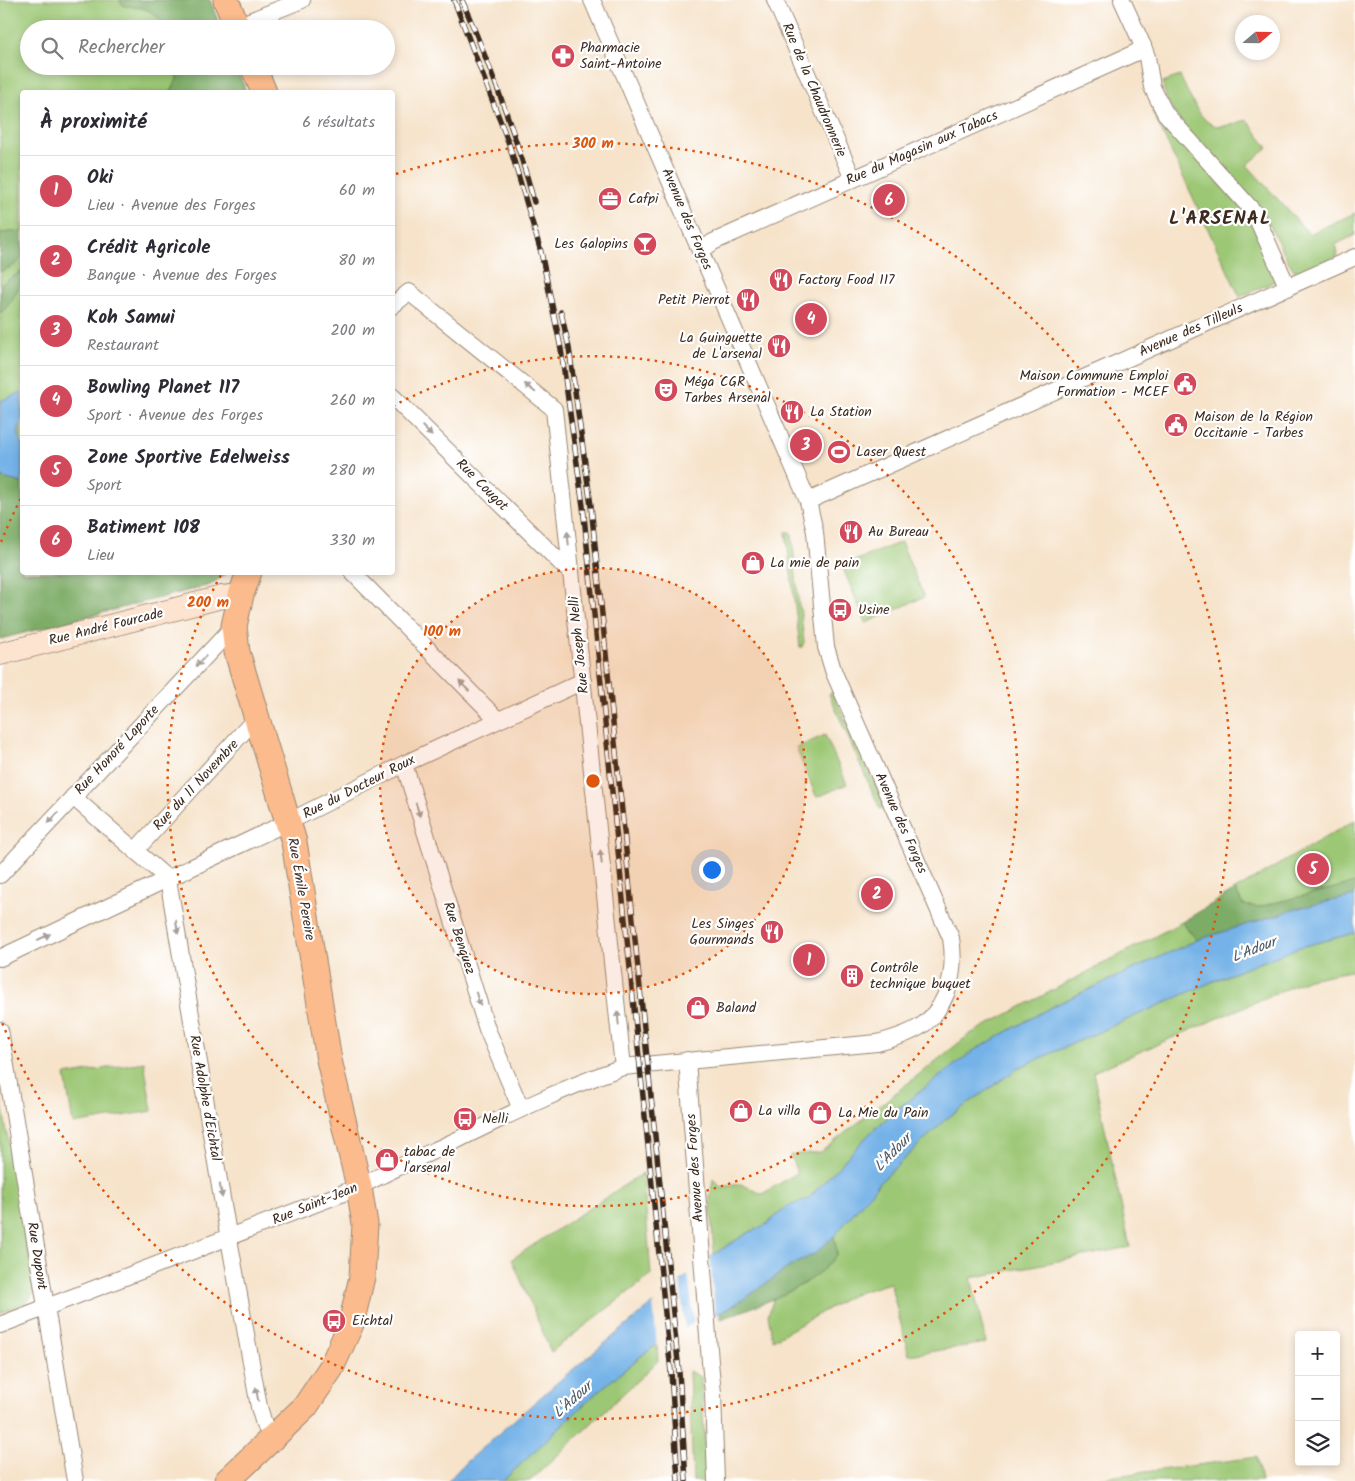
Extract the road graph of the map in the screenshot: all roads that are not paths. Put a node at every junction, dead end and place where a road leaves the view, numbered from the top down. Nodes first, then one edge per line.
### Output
1 (226, 0) edge
2 (302, 0) edge
3 (592, 0) edge
4 (775, 0) edge
5 (1122, 0) edge
6 (235, 20) edge
7 (256, 20) edge
8 (1143, 46) junction
9 (257, 75) edge
10 (263, 90) edge
11 (853, 179) junction
12 (700, 251) junction
13 (1355, 257) edge
14 (1288, 288) junction
15 (395, 304) edge
16 (395, 399) edge
17 (808, 500) junction
18 (571, 573) junction
19 (355, 575) edge
20 (245, 584) edge
21 (234, 626) junction
22 (0, 654) edge
23 (583, 681) junction
24 (256, 718) junction
25 (498, 720) junction
26 (404, 764) junction
27 (73, 797) junction
28 (288, 822) junction
29 (135, 851) junction
30 (0, 875) edge
31 (168, 879) junction
32 (0, 958) edge
33 (0, 1030) edge
34 (687, 1060) junction
35 (623, 1067) junction
36 (522, 1109) junction
37 (359, 1187) junction
38 (229, 1238) junction
39 (45, 1307) junction
40 (0, 1325) edge
41 (273, 1439) junction
42 (75, 1481) edge
43 (227, 1481) edge
44 (716, 1481) edge

1 - 6 main road
2 - 7 street
3 - 12 street, Avenue des Forges
4 - 11 street, Rue de la Chaudronnerie
5 - 8 street
8 - 11 street, Rue du Magasin aux Tabacs
8 - 14 street
9 - 10 main road
11 - 12 street, Rue du Magasin aux Tabacs
12 - 17 street, Avenue des Forges
13 - 14 street, Avenue des Tilleuls
14 - 17 street, Avenue des Tilleuls
18 -> 15 street, Rue Joseph Nelli
16 -> 18 street, Rue Cougot
17 - 34 street, Avenue des Forges
18 - 23 street, Rue Joseph Nelli
25 -> 19 street
20 - 21 main road, Rue Émile Pereire
20 - 22 street, Rue André Fourcade
21 - 24 main road, Rue Émile Pereire
21 -> 27 street, Rue Honoré Laporte
23 - 25 street, Rue du Docteur Roux
35 -> 23 street, Rue Joseph Nelli
24 - 28 main road, Rue Émile Pereire
24 - 29 street, Rue du 11 Novembre
25 - 26 street, Rue du Docteur Roux
26 - 28 street, Rue du Docteur Roux
26 -> 36 street, Rue Benquez
27 - 29 street
27 -> 30 street, Rue Honoré Laporte
28 - 31 street, Rue du Docteur Roux
28 - 37 main road, Rue Émile Pereire
29 - 31 street
32 -> 31 street, Rue du Docteur Roux
31 -> 38 street, Rue Adolphe d'Eichtal
33 - 39 street, Rue Dupont
34 - 35 street, Rue Saint-Jean
34 - 44 street, Avenue des Forges
35 - 36 street, Rue Saint-Jean
36 - 37 street, Rue Saint-Jean
37 - 38 street, Rue Saint-Jean
37 - 41 main road, Rue Émile Pereire
38 - 39 street, Rue Saint-Jean
41 -> 38 street, Rue Adolphe d'Eichtal
39 - 40 street, Rue Saint-Jean
39 - 42 street, Rue Dupont
41 - 43 main road, Rue Émile Pereire

